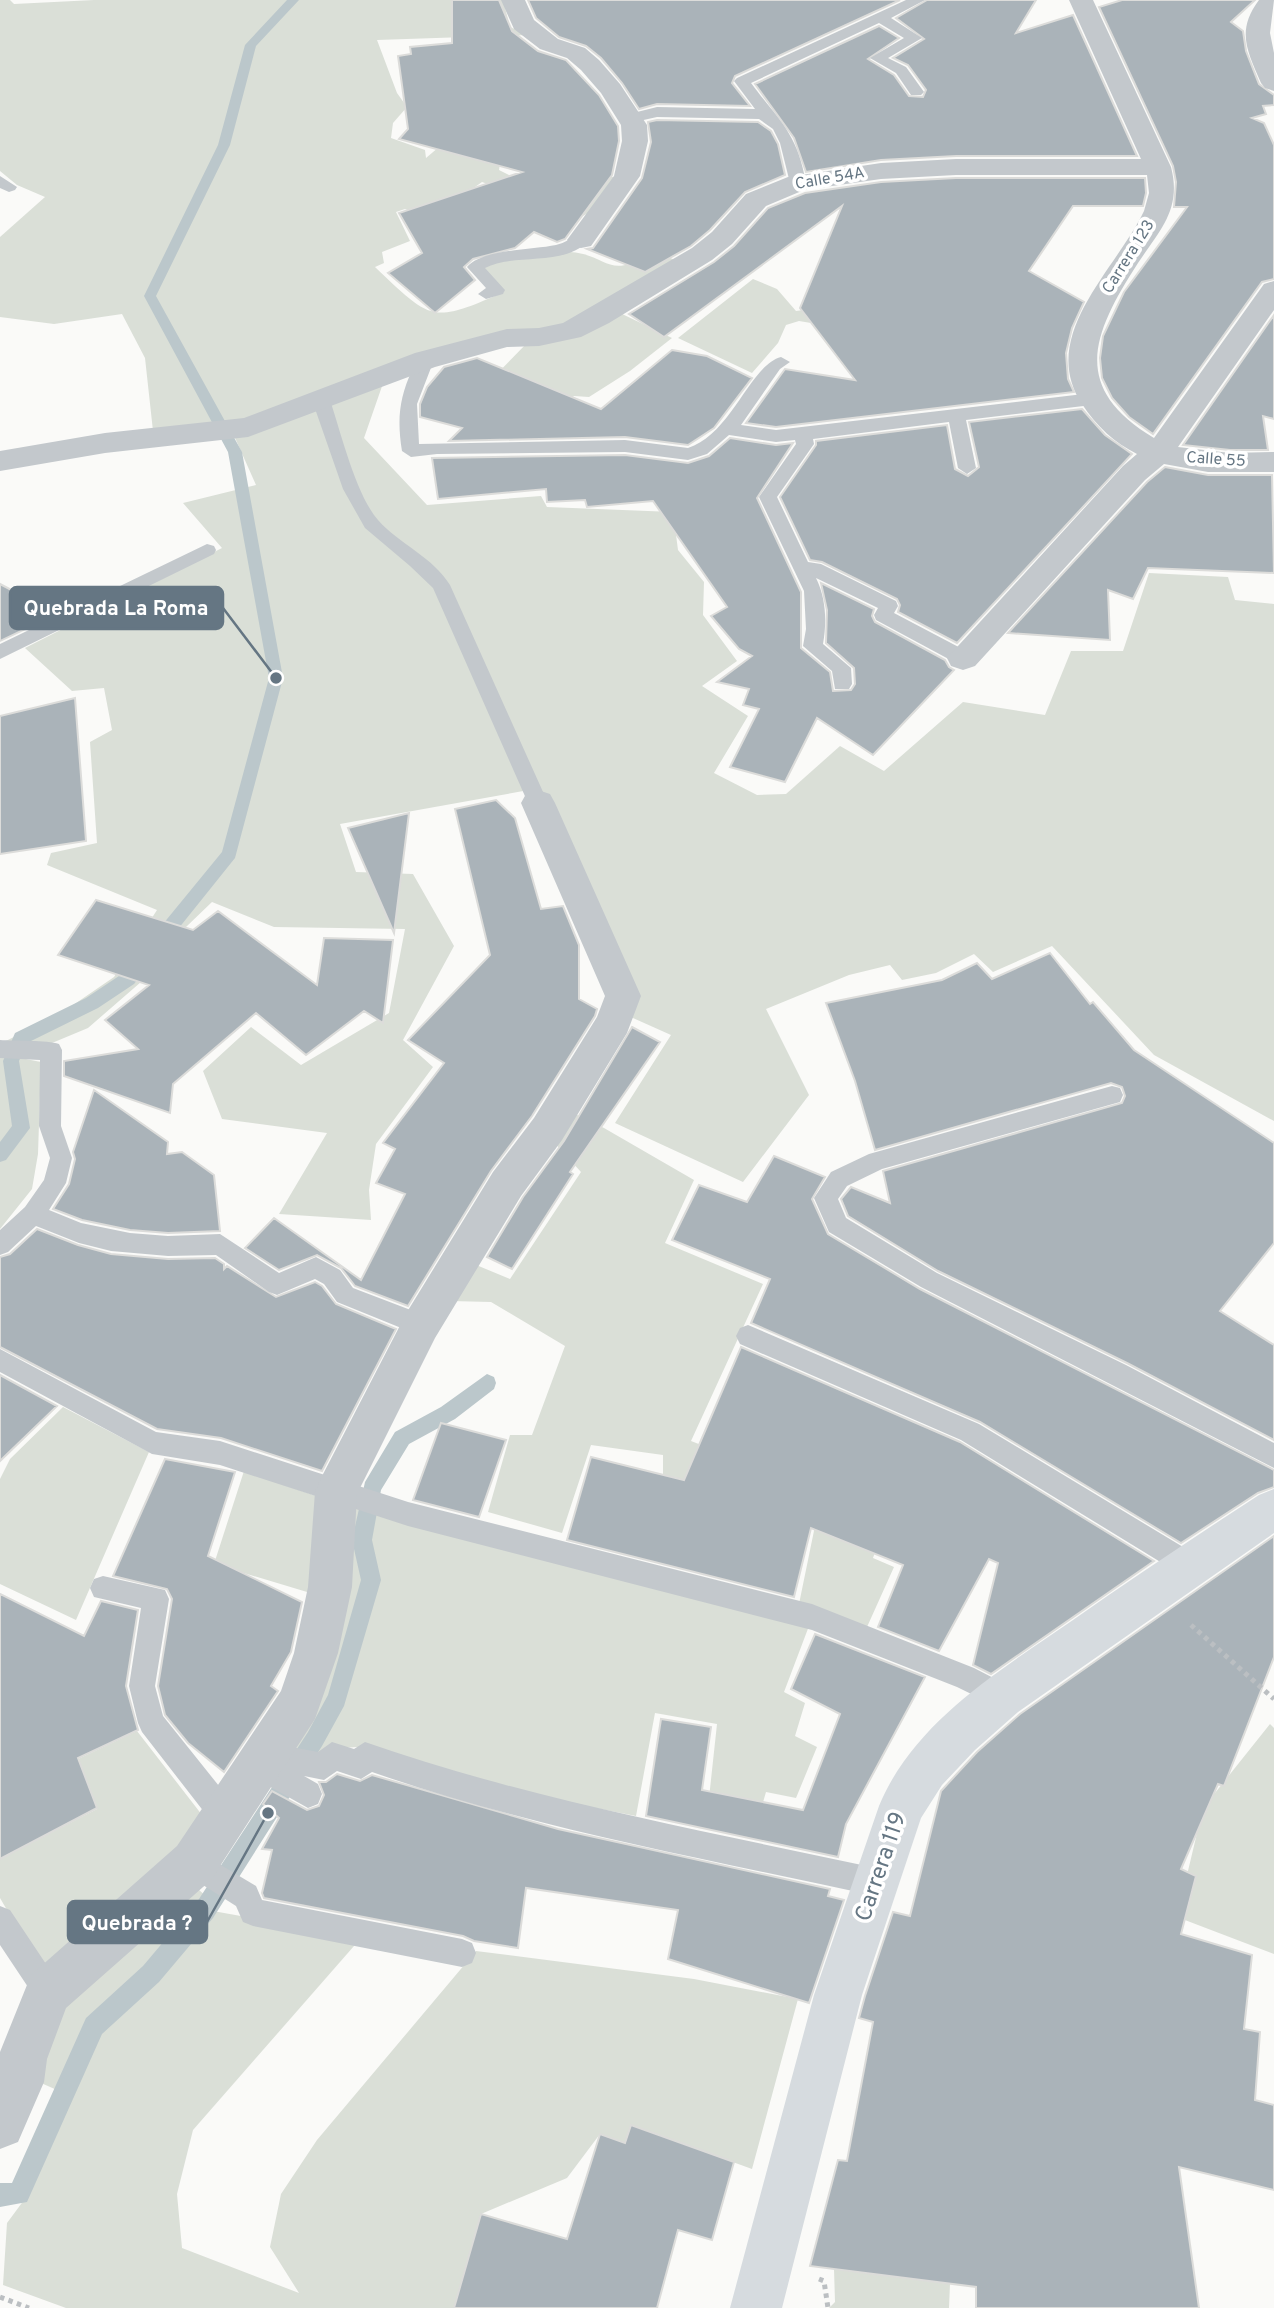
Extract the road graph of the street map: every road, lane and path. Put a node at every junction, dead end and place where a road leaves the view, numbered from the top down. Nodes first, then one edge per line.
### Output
1 (513, 0) edge
2 (918, 0) edge
3 (1082, 0) edge
4 (1268, 3) edge
5 (882, 19) junction
6 (1274, 83) edge
7 (916, 92) dead end
8 (762, 114) junction
9 (630, 118) junction
10 (1158, 167) junction
11 (798, 183) junction
12 (582, 240) joint
13 (1274, 290) edge
14 (486, 294) dead end
15 (425, 360) junction
16 (781, 362) dead end
17 (1092, 399) junction
18 (321, 400) junction
19 (956, 415) junction
20 (730, 428) junction
21 (803, 434) junction
22 (1158, 452) junction
23 (0, 461) edge
24 (1274, 461) edge
25 (967, 468) dead end
26 (207, 550) dead end
27 (803, 568) junction
28 (0, 652) edge
29 (963, 659) joint
30 (842, 684) dead end
31 (538, 803) joint
32 (1, 1049) edge
33 (1112, 1095) dead end
34 (33, 1214) junction
35 (0, 1245) edge
36 (421, 1325) junction
37 (748, 1336) dead end
38 (0, 1360) edge
39 (1274, 1456) edge
40 (342, 1493) junction
41 (1274, 1509) edge
42 (1171, 1577) junction
43 (103, 1588) dead end
44 (1002, 1696) junction
45 (1274, 1699) edge
46 (269, 1763) junction
47 (308, 1794) dead end
48 (225, 1816) junction
49 (198, 1865) junction
50 (876, 1882) junction
51 (246, 1896) joint
52 (0, 1920) edge
53 (461, 1953) dead end
54 (48, 1992) junction
55 (0, 2124) edge
56 (0, 2297) edge
57 (29, 2308) edge
58 (756, 2308) edge

1 - 9 street
2 - 5 lane
3 - 10 street, Carrera 123
4 - 6 street
5 - 7 lane
5 - 8 lane
8 - 9 lane
8 - 11 lane
9 - 12 street
10 - 11 street, Calle 54A
10 - 17 street, Carrera 123
11 - 15 street, Calle 54A
12 - 14 lane
13 - 22 street
15 - 18 street, Calle 54A
15 - 20 lane
16 - 20 lane
17 - 19 lane
17 - 22 street, Carrera 123
18 - 23 street, Calle 54A
18 - 31 lane
19 - 21 lane
19 - 25 lane
20 - 21 lane
21 - 27 lane
22 - 24 street, Calle 55
22 - 29 street
26 - 28 lane
27 - 29 lane
27 - 30 lane
31 - 36 street
32 - 34 lane
33 - 39 lane
34 - 35 lane
34 - 36 lane
36 - 40 street
37 - 42 lane
38 - 40 lane
40 - 44 lane
40 - 46 street
41 - 42 street, Carrera 119
42 - 44 street, Carrera 119
42 - 45 path
43 - 48 lane
44 - 50 street, Carrera 119
46 - 47 lane
46 - 48 street
46 - 50 lane
48 - 49 street
49 - 51 lane
49 - 54 street
50 - 58 street, Carrera 119
51 - 53 lane
52 - 54 lane
54 - 55 street
56 - 57 path

